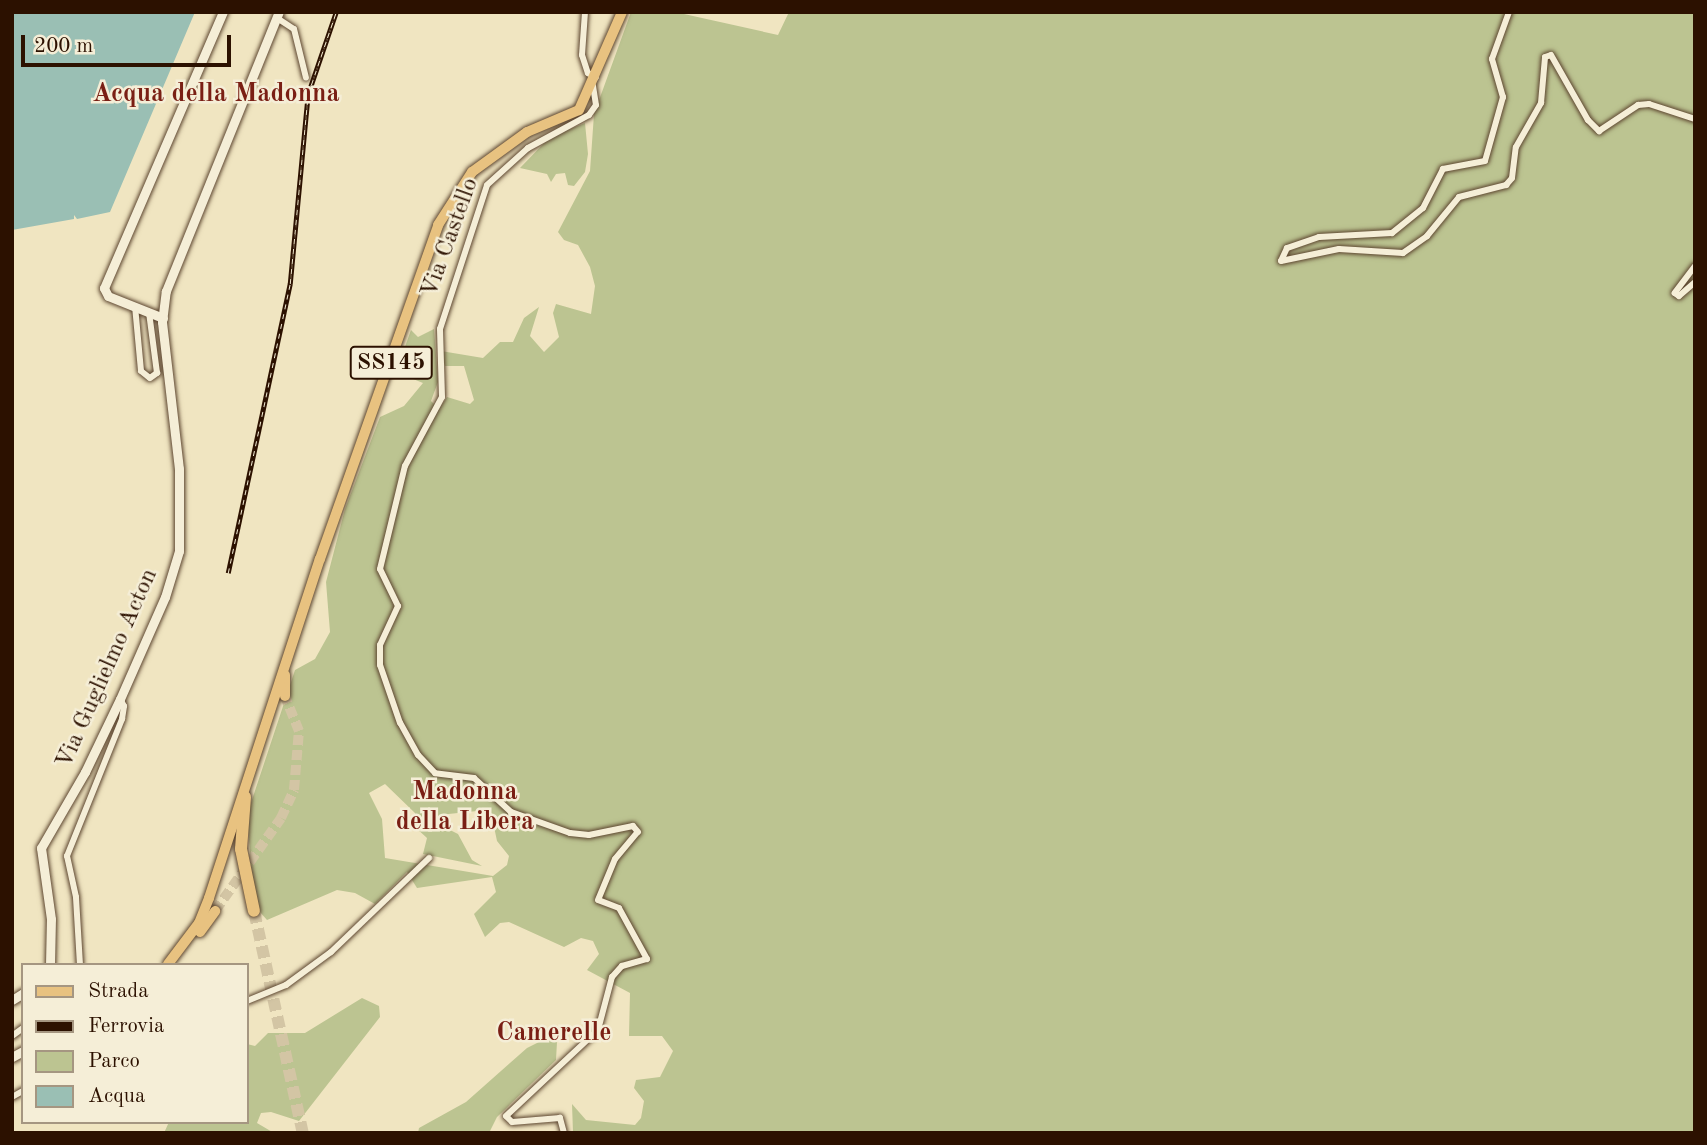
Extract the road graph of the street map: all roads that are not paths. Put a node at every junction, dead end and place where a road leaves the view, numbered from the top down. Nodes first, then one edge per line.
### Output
1 (223, 12) edge
2 (585, 12) edge
3 (622, 12) edge
4 (1509, 12) edge
5 (278, 15) edge
6 (306, 78) dead end
7 (594, 81) junction
8 (1695, 118) edge
9 (1695, 266) edge
10 (1695, 282) edge
11 (132, 304) junction
12 (164, 304) junction
13 (149, 310) junction
14 (163, 318) junction
15 (156, 368) junction
16 (168, 368) junction
17 (286, 658) junction
18 (285, 696) tunnel mouth
19 (120, 699) junction
20 (245, 797) junction
21 (429, 858) dead end
22 (215, 911) tunnel mouth
23 (254, 911) tunnel mouth
24 (50, 963) edge
25 (80, 963) edge
26 (169, 963) edge
27 (169, 963) edge
28 (248, 1001) edge
29 (564, 1133) edge

1 - 11 street
2 - 7 street
3 - 7 main road, SS145
4 - 8 street
5 - 6 street
5 - 12 street, Via Guglielmo Acton
7 - 17 main road, SS145
7 - 29 street, Via Castello
9 - 10 street
11 - 13 street
11 - 15 street
12 - 13 street
12 - 14 street, Via Guglielmo Acton
13 - 14 street
13 - 15 street
14 - 16 street, Via Guglielmo Acton
15 - 16 street
16 - 19 street, Via Guglielmo Acton
17 - 18 main road, SS145
17 - 20 main road, SS145
19 - 24 street, Via Guglielmo Acton
19 - 25 street
20 - 23 highway
20 - 26 main road, SS145
21 - 28 street
22 - 27 main road, SS145

